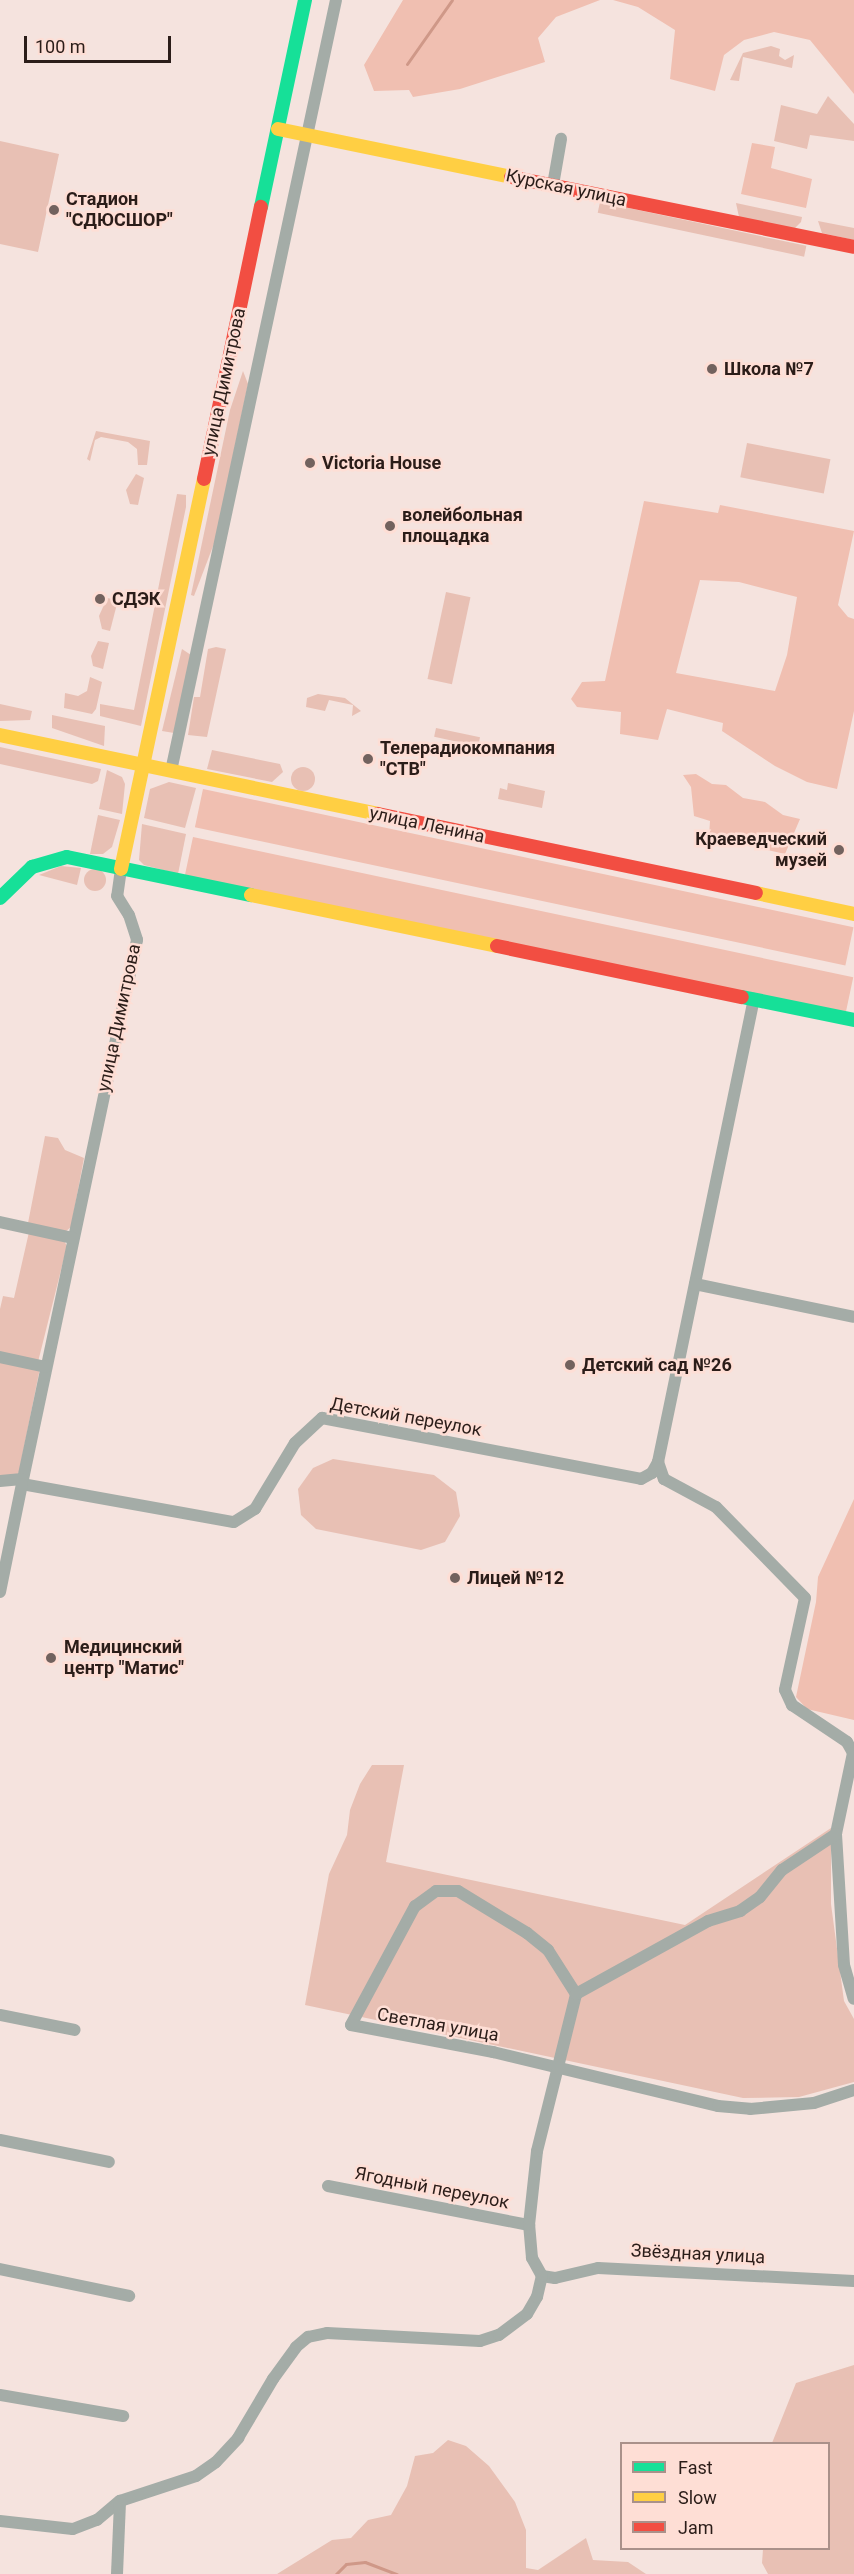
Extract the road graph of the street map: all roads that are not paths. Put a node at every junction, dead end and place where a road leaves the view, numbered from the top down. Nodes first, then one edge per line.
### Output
1 (306, 0) edge
2 (336, 0) edge
3 (278, 129) junction
4 (308, 136) junction
5 (561, 139) dead end
6 (553, 185) junction
7 (854, 247) edge
8 (0, 735) edge
9 (144, 765) junction
10 (171, 771) junction
11 (121, 868) junction
12 (0, 898) edge
13 (854, 914) edge
14 (754, 999) junction
15 (854, 1020) edge
16 (0, 1222) edge
17 (73, 1238) junction
18 (695, 1284) junction
19 (854, 1317) edge
20 (0, 1358) edge
21 (46, 1367) junction
22 (658, 1462) junction
23 (0, 1481) edge
24 (22, 1482) junction
25 (0, 1592) edge
26 (836, 1834) junction
27 (576, 1994) junction
28 (854, 2000) edge
29 (0, 2015) edge
30 (75, 2030) dead end
31 (558, 2068) junction
32 (854, 2090) edge
33 (0, 2140) edge
34 (109, 2162) dead end
35 (328, 2186) dead end
36 (529, 2225) junction
37 (0, 2269) edge
38 (542, 2276) junction
39 (854, 2281) edge
40 (129, 2296) dead end
41 (0, 2395) edge
42 (123, 2416) dead end
43 (120, 2501) junction
44 (0, 2521) edge
45 (117, 2574) edge

1 - 3 main road, улица Димитрова
2 - 4 street
3 - 4 main road, Курская улица
3 - 9 main road, улица Димитрова
4 - 6 main road, Курская улица
4 - 10 street
5 - 6 street
6 - 7 main road, Курская улица
8 - 9 main road, улица Ленина
9 - 10 main road, улица Ленина
9 - 11 main road, улица Димитрова
10 - 13 main road, улица Ленина
11 - 12 main road
11 - 14 main road
11 - 17 street, улица Димитрова
14 - 15 main road
14 - 18 street
16 - 17 street
17 - 21 street
18 - 19 street
18 - 22 street
20 - 21 street
21 - 24 street
22 - 24 street, Детский переулок
22 - 26 street
23 - 24 street
24 - 25 street
26 - 27 street
26 - 28 street
27 - 31 street
27 - 31 street, Светлая улица
29 - 30 street
31 - 32 street, Светлая улица
31 - 36 street
33 - 34 street
35 - 36 street, Ягодный переулок
36 - 38 street
37 - 40 street
38 - 39 street, Звёздная улица
38 - 43 street
41 - 42 street
43 - 44 street
43 - 45 street

